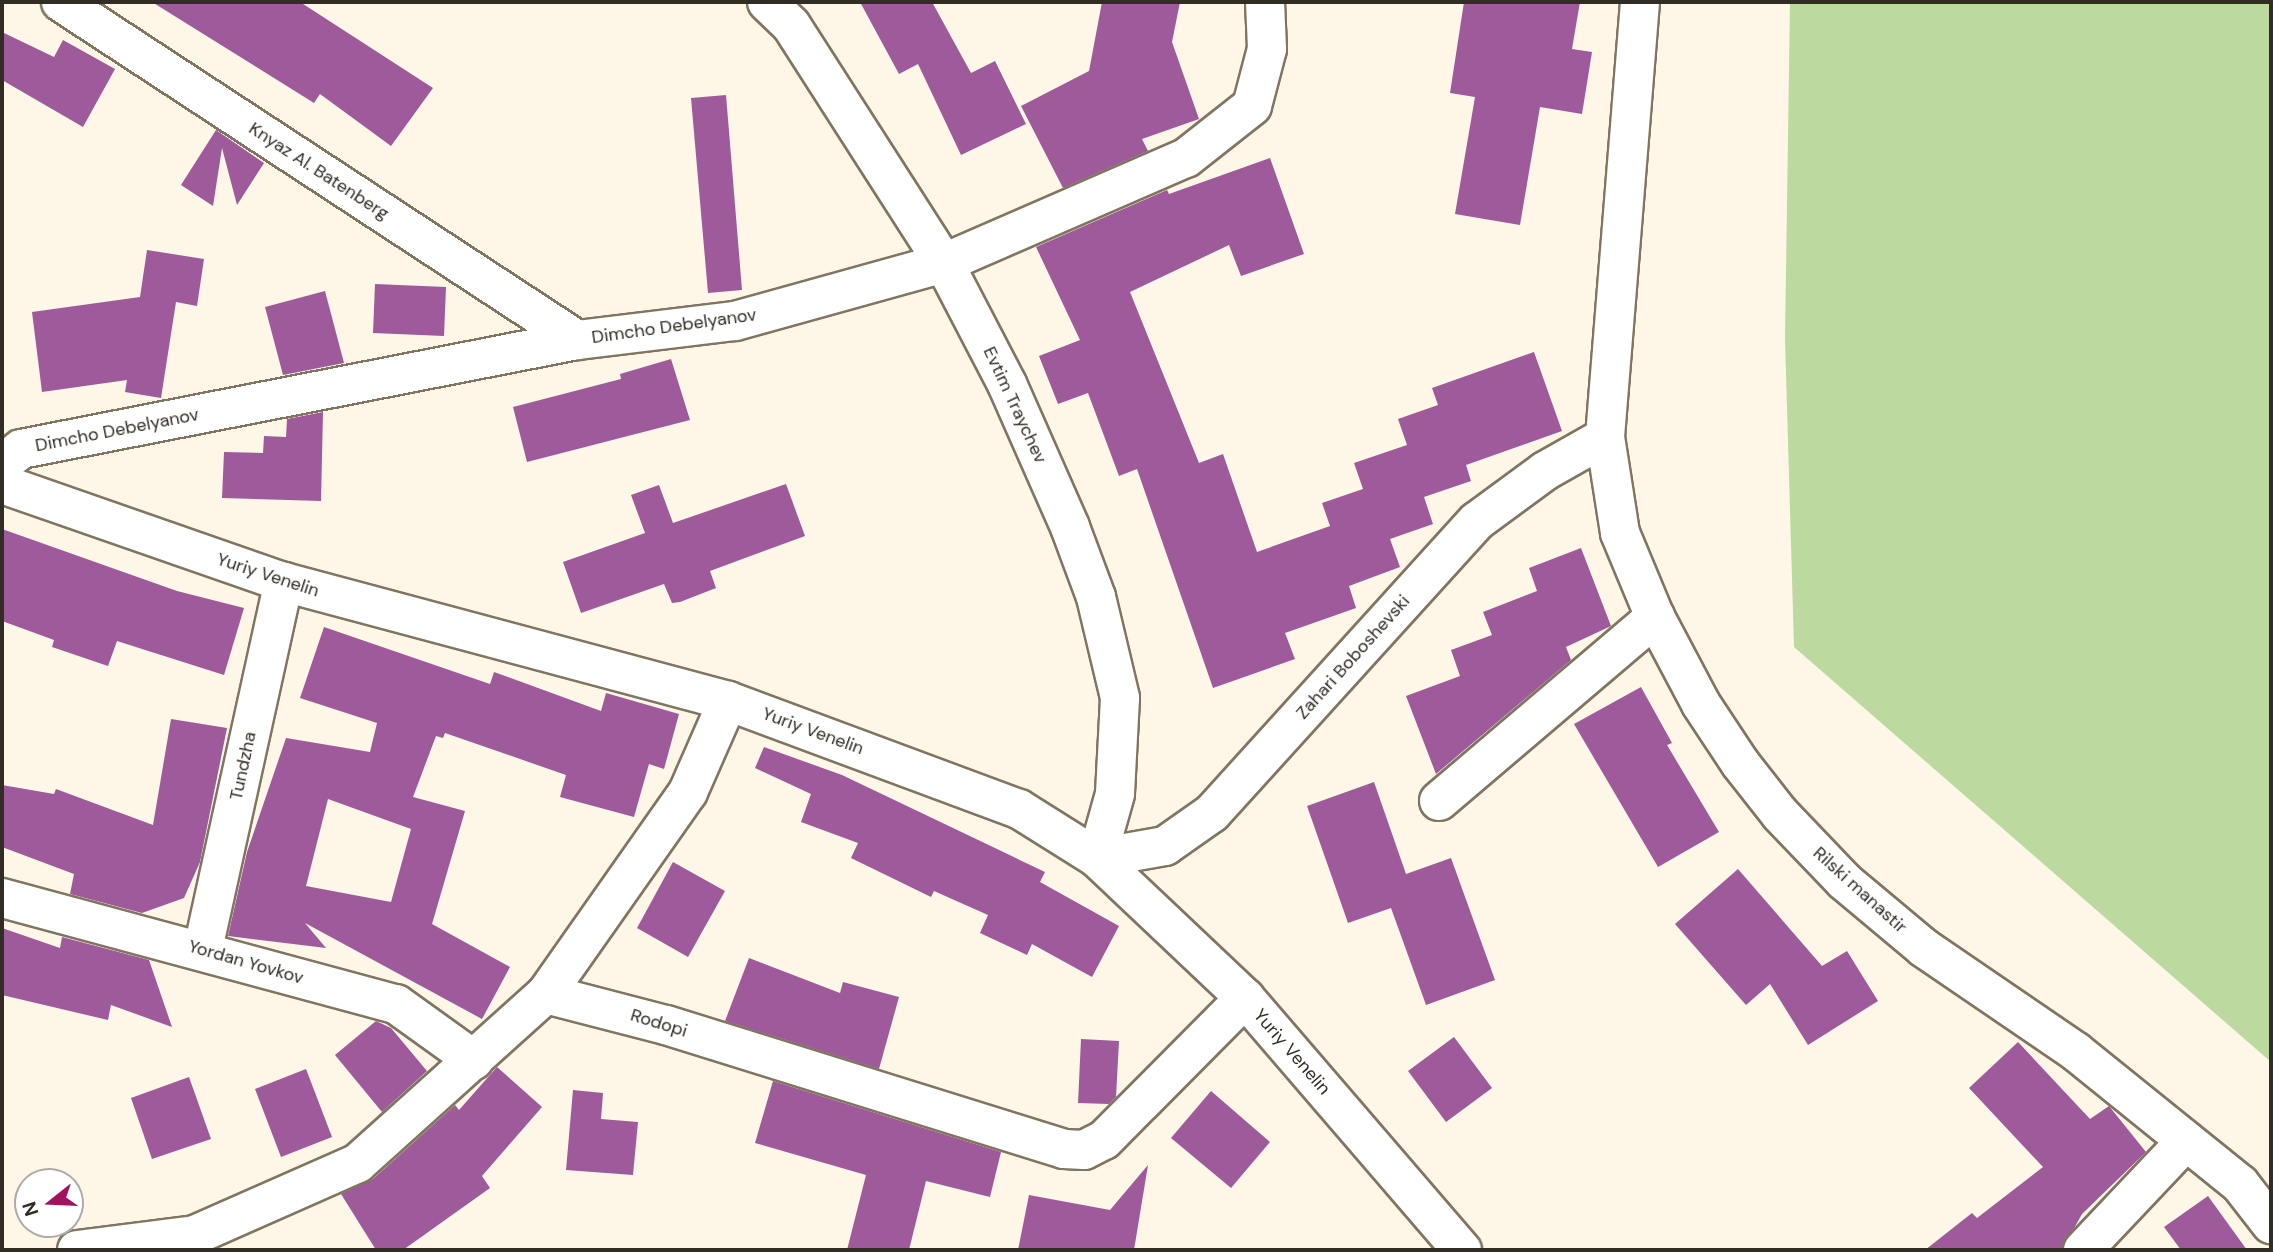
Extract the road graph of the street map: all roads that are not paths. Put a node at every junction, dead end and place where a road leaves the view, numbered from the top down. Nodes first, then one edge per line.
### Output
1 (61, 2) edge
2 (767, 2) edge
3 (1265, 2) edge
4 (1640, 2) edge
5 (944, 263) junction
6 (577, 340) junction
7 (1605, 437) junction
8 (2, 464) edge
9 (2, 484) edge
10 (284, 582) junction
11 (1655, 617) junction
12 (728, 701) junction
13 (1438, 801) dead end
14 (1097, 858) junction
15 (2, 898) edge
16 (203, 949) junction
17 (546, 994) junction
18 (1245, 998) junction
19 (474, 1060) junction
20 (2186, 1141) junction
21 (2271, 1224) edge
22 (77, 1250) edge
23 (1462, 1250) edge
24 (2083, 1250) edge

1 - 6 street, Knyaz Al. Batenberg
2 - 5 street, Evtim Traychev
3 - 5 street, Dimcho Debelyanov
4 - 7 street, Rilski manastir
5 - 6 street, Dimcho Debelyanov
5 - 14 street, Evtim Traychev
6 - 8 street, Dimcho Debelyanov
7 - 11 street, Rilski manastir
7 - 14 street, Zahari Boboshevski
9 - 10 street, Yuriy Venelin
10 - 12 street, Yuriy Venelin
10 - 16 street, Tundzha
11 - 13 street
11 - 20 street, Rilski manastir
12 - 14 street, Yuriy Venelin
12 - 17 street
14 - 18 street, Yuriy Venelin
15 - 16 street, Yordan Yovkov
16 - 19 street, Yordan Yovkov
17 - 18 street, Rodopi
17 - 19 street
18 - 23 street, Yuriy Venelin
19 - 22 street
20 - 21 street, Rilski manastir
20 - 24 street

